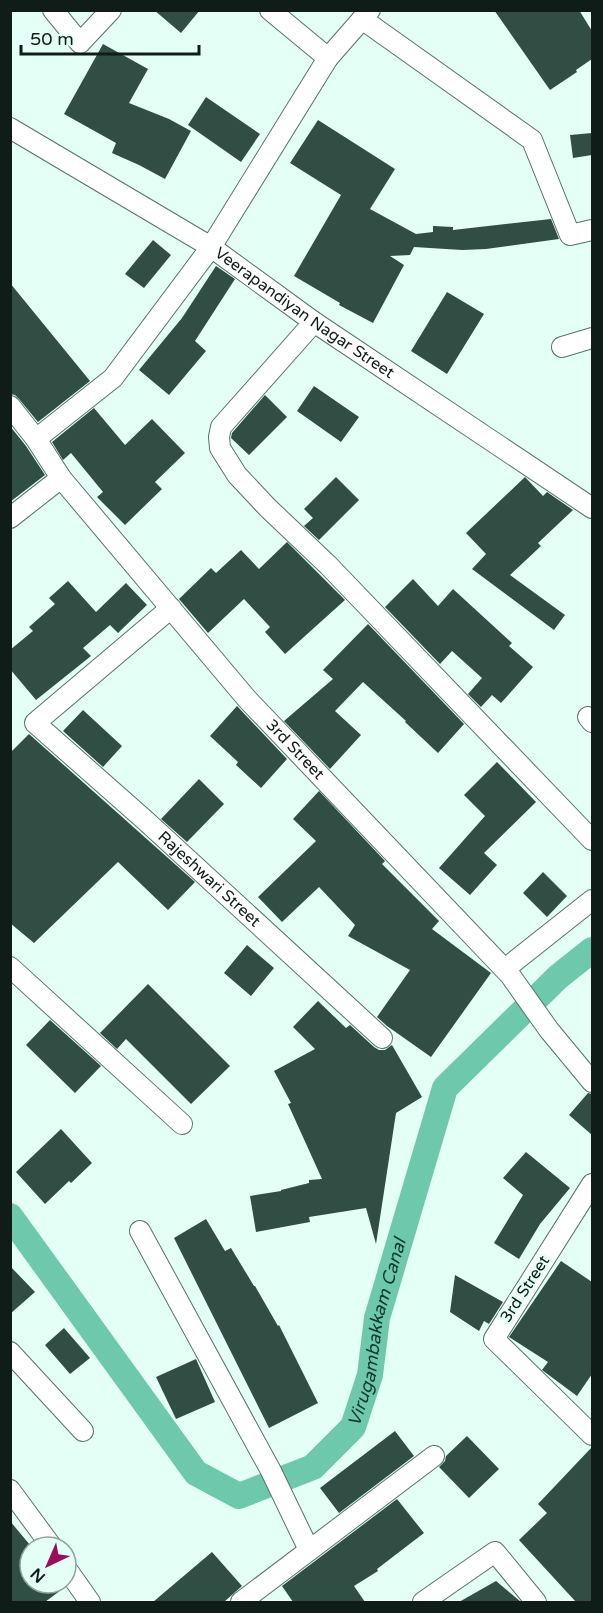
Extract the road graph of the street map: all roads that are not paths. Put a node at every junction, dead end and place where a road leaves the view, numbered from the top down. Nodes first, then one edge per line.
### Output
1 (53, 10) edge
2 (111, 10) edge
3 (270, 10) edge
4 (366, 15) edge
5 (328, 58) junction
6 (10, 128) edge
7 (592, 230) edge
8 (211, 247) junction
9 (314, 322) junction
10 (592, 338) edge
11 (562, 347) dead end
12 (10, 406) edge
13 (36, 439) junction
14 (61, 478) junction
15 (592, 508) edge
16 (10, 518) edge
17 (171, 608) junction
18 (592, 840) edge
19 (592, 900) edge
20 (10, 967) edge
21 (508, 972) junction
22 (382, 1038) dead end
23 (592, 1082) edge
24 (182, 1124) dead end
25 (592, 1184) edge
26 (140, 1231) dead end
27 (10, 1352) edge
28 (83, 1431) dead end
29 (592, 1435) edge
30 (434, 1456) dead end
31 (10, 1490) edge
32 (43, 1535) edge
33 (309, 1550) junction
34 (78, 1585) edge
35 (90, 1602) edge
36 (241, 1602) edge
37 (423, 1602) edge
38 (536, 1602) edge

1 - 2 street
3 - 5 street
4 - 5 street
4 - 7 street
5 - 8 street
6 - 8 street, Veerapandiyan Nagar Street
8 - 9 street, Veerapandiyan Nagar Street
8 - 13 street
9 - 15 street, Veerapandiyan Nagar Street
9 - 18 street
10 - 11 street
12 - 13 street, 3rd Street
13 - 14 street, 3rd Street
14 - 16 street
14 - 17 street, 3rd Street
17 - 21 street, 3rd Street
17 - 22 street, Rajeshwari Street
19 - 21 street
20 - 24 street
21 - 23 street, 3rd Street
25 - 29 street, 3rd Street
26 - 33 street
27 - 28 street
30 - 33 street
31 - 32 street
33 - 36 street
34 - 35 street
37 - 38 street

